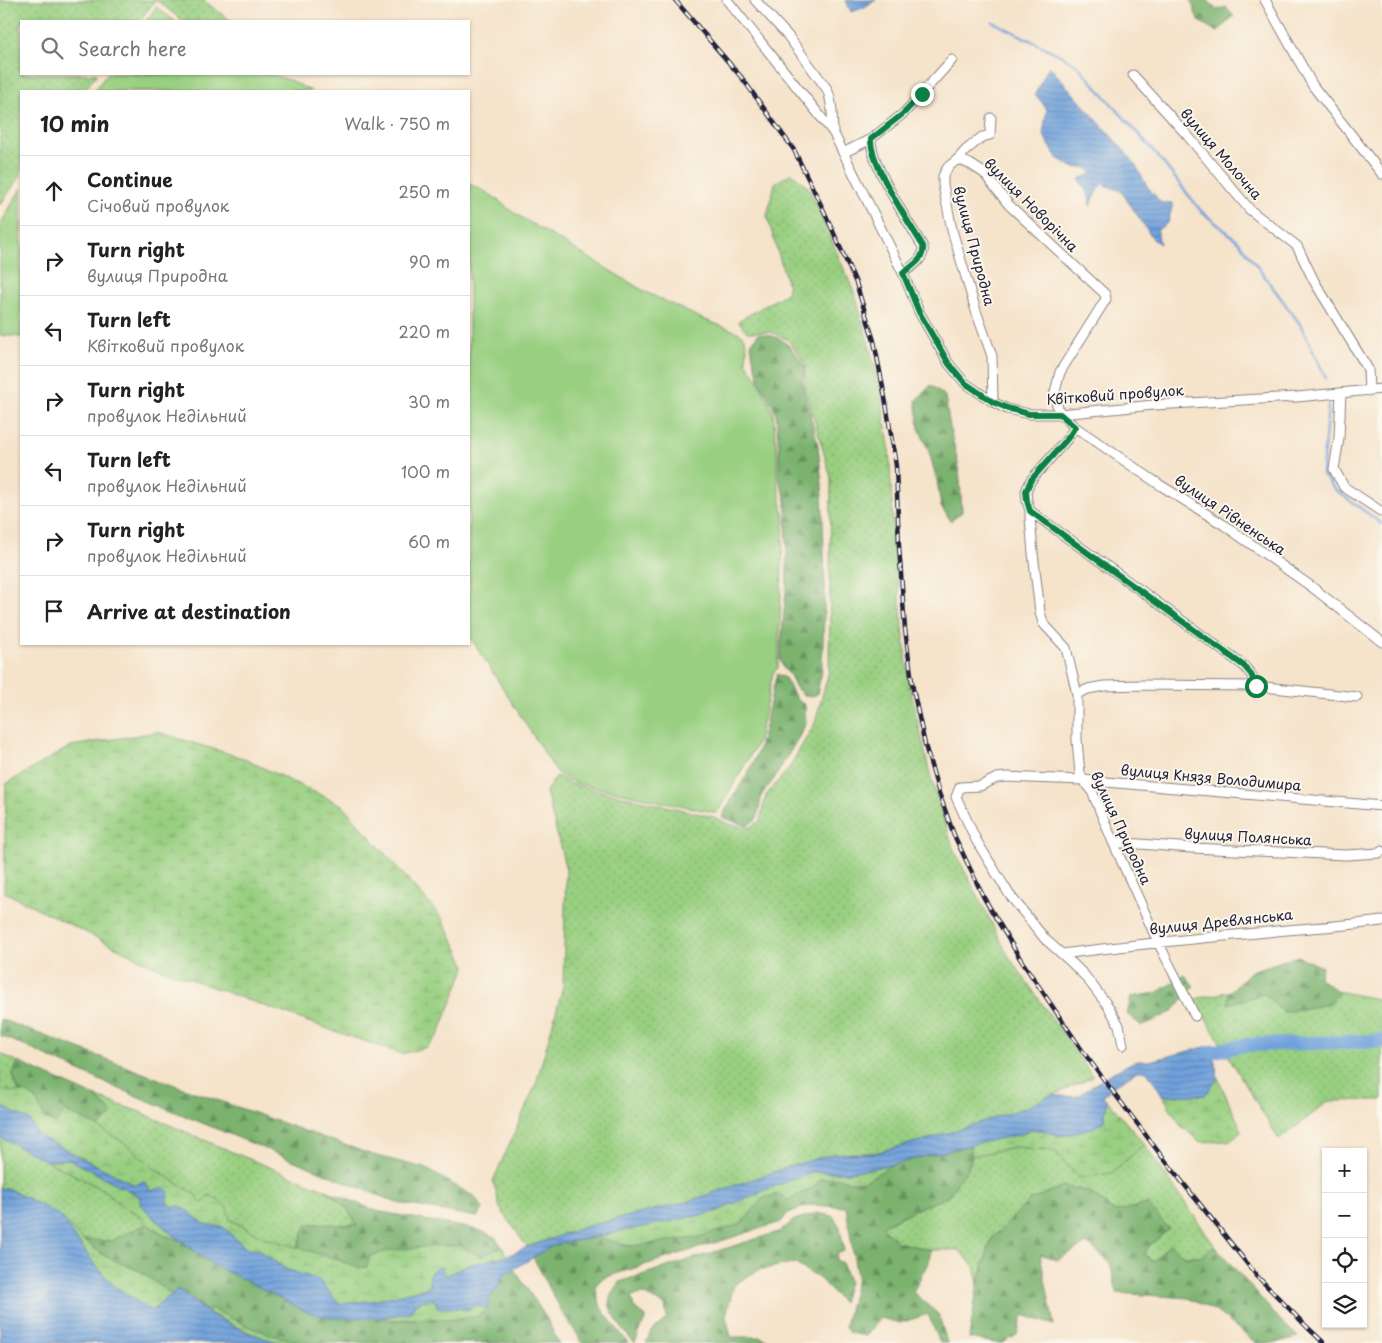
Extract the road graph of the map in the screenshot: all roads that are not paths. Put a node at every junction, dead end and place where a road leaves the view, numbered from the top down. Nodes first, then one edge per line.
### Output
1 (727, 0) edge
2 (755, 0) edge
3 (1265, 0) edge
4 (952, 60) dead end
5 (1133, 75) dead end
6 (991, 118) dead end
7 (833, 132) junction
8 (871, 139) junction
9 (843, 153) junction
10 (958, 159) junction
11 (1382, 174) edge
12 (903, 273) junction
13 (1382, 389) edge
14 (1369, 391) junction
15 (1341, 393) junction
16 (993, 402) junction
17 (1060, 414) junction
18 (1075, 427) junction
19 (1030, 511) junction
20 (1382, 512) edge
21 (1382, 642) edge
22 (1256, 686) junction
23 (1077, 694) junction
24 (1357, 697) dead end
25 (1083, 780) junction
26 (1382, 806) edge
27 (1113, 842) junction
28 (1382, 851) edge
29 (1382, 921) edge
30 (1158, 942) junction
31 (1062, 954) junction
32 (1195, 1016) dead end
33 (1123, 1046) dead end

1 - 7 street, Квітковий провулок
2 - 7 street
3 - 11 street
4 - 8 street
5 - 14 street, вулиця Молочна
6 - 10 street, вулиця Природна
7 - 9 street, Квітковий провулок
8 - 9 street
8 - 12 street
9 - 12 street, Квітковий провулок
10 - 16 street, вулиця Природна
10 - 17 street, вулиця Новорічна
12 - 16 street, Квітковий провулок
13 - 14 street
14 - 15 street, Квітковий провулок
15 - 17 street, Квітковий провулок
15 - 20 street
16 - 17 street, Квітковий провулок
17 - 18 street, вулиця Рівненська
18 - 19 street, вулиця Природна
18 - 21 street, вулиця Рівненська
19 - 22 street
19 - 23 street, вулиця Природна
22 - 23 street
22 - 24 street
23 - 25 street, вулиця Природна
25 - 26 street, вулиця Князя Володимира
25 - 27 street, вулиця Природна
25 - 31 street, вулиця Князя Володимира
27 - 28 street, вулиця Полянська
27 - 30 street, вулиця Природна
29 - 30 street, вулиця Древлянська
30 - 31 street, вулиця Древлянська
30 - 32 street, вулиця Природна
31 - 33 street

